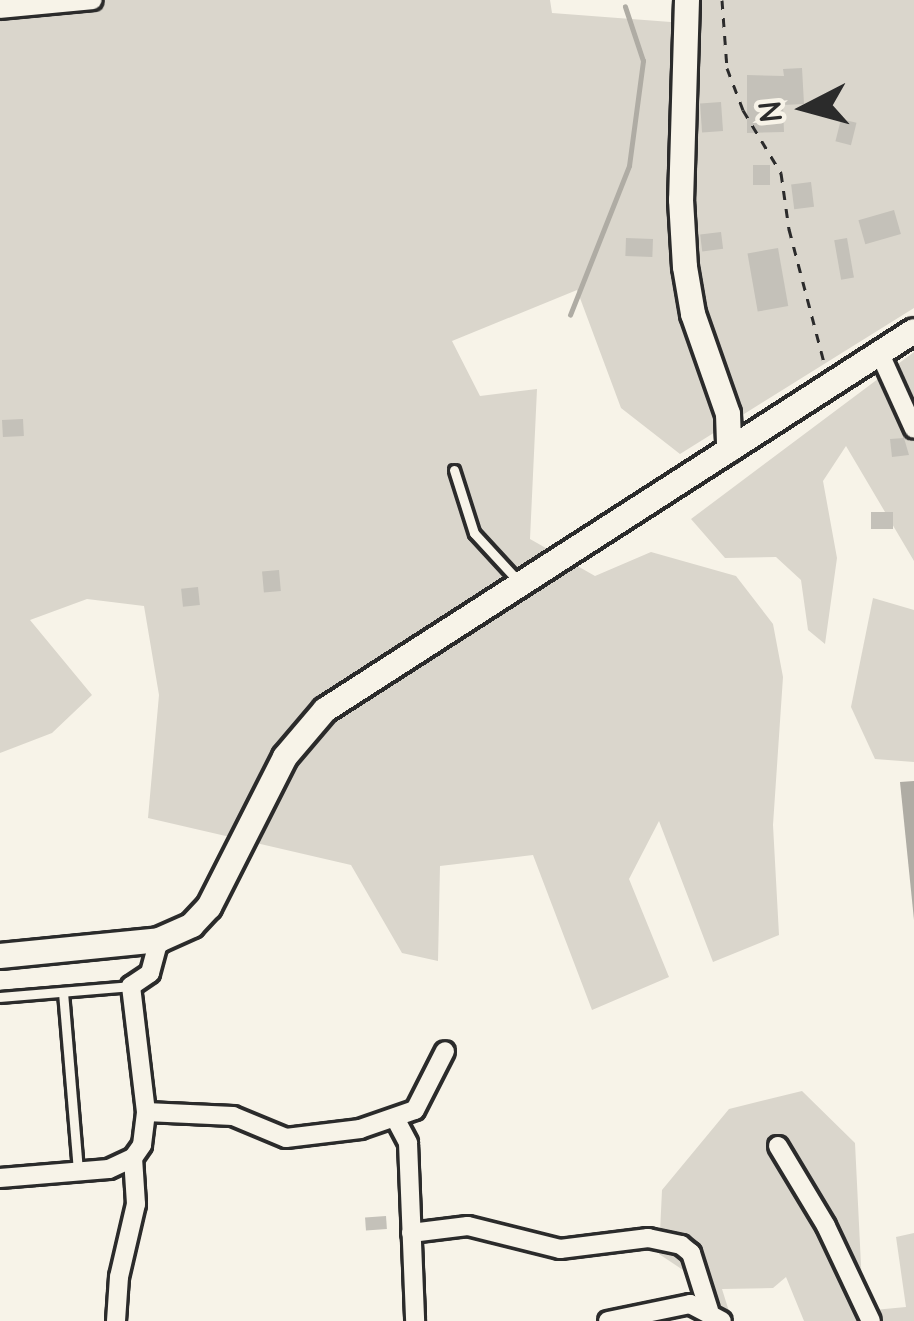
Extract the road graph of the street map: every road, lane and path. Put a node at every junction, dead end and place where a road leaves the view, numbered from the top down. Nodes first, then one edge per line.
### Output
1 (93, 0) edge
2 (687, 0) edge
3 (722, 0) edge
4 (0, 9) edge
5 (914, 332) edge
6 (880, 354) junction
7 (830, 387) junction
8 (914, 429) edge
9 (729, 450) junction
10 (454, 470) dead end
11 (519, 582) junction
12 (159, 940) junction
13 (0, 956) edge
14 (131, 986) junction
15 (63, 992) junction
16 (0, 997) edge
17 (445, 1051) dead end
18 (146, 1112) junction
19 (396, 1120) junction
20 (778, 1146) dead end
21 (133, 1158) junction
22 (78, 1171) junction
23 (0, 1178) edge
24 (411, 1234) junction
25 (716, 1316) edge
26 (419, 1318) edge
27 (116, 1321) edge
28 (608, 1321) edge
29 (872, 1321) edge

1 - 4 street
2 - 9 main road
3 - 7 path
5 - 6 main road
6 - 7 main road
6 - 8 street
7 - 9 main road
9 - 11 main road
10 - 11 lane
11 - 12 main road
12 - 13 main road
12 - 14 street
14 - 15 lane
14 - 18 street
15 - 16 lane
15 - 22 lane
17 - 19 street
18 - 19 street
18 - 21 street
19 - 24 street
20 - 29 street
21 - 22 street
21 - 27 street
22 - 23 street
24 - 25 street
24 - 26 street
25 - 28 street

